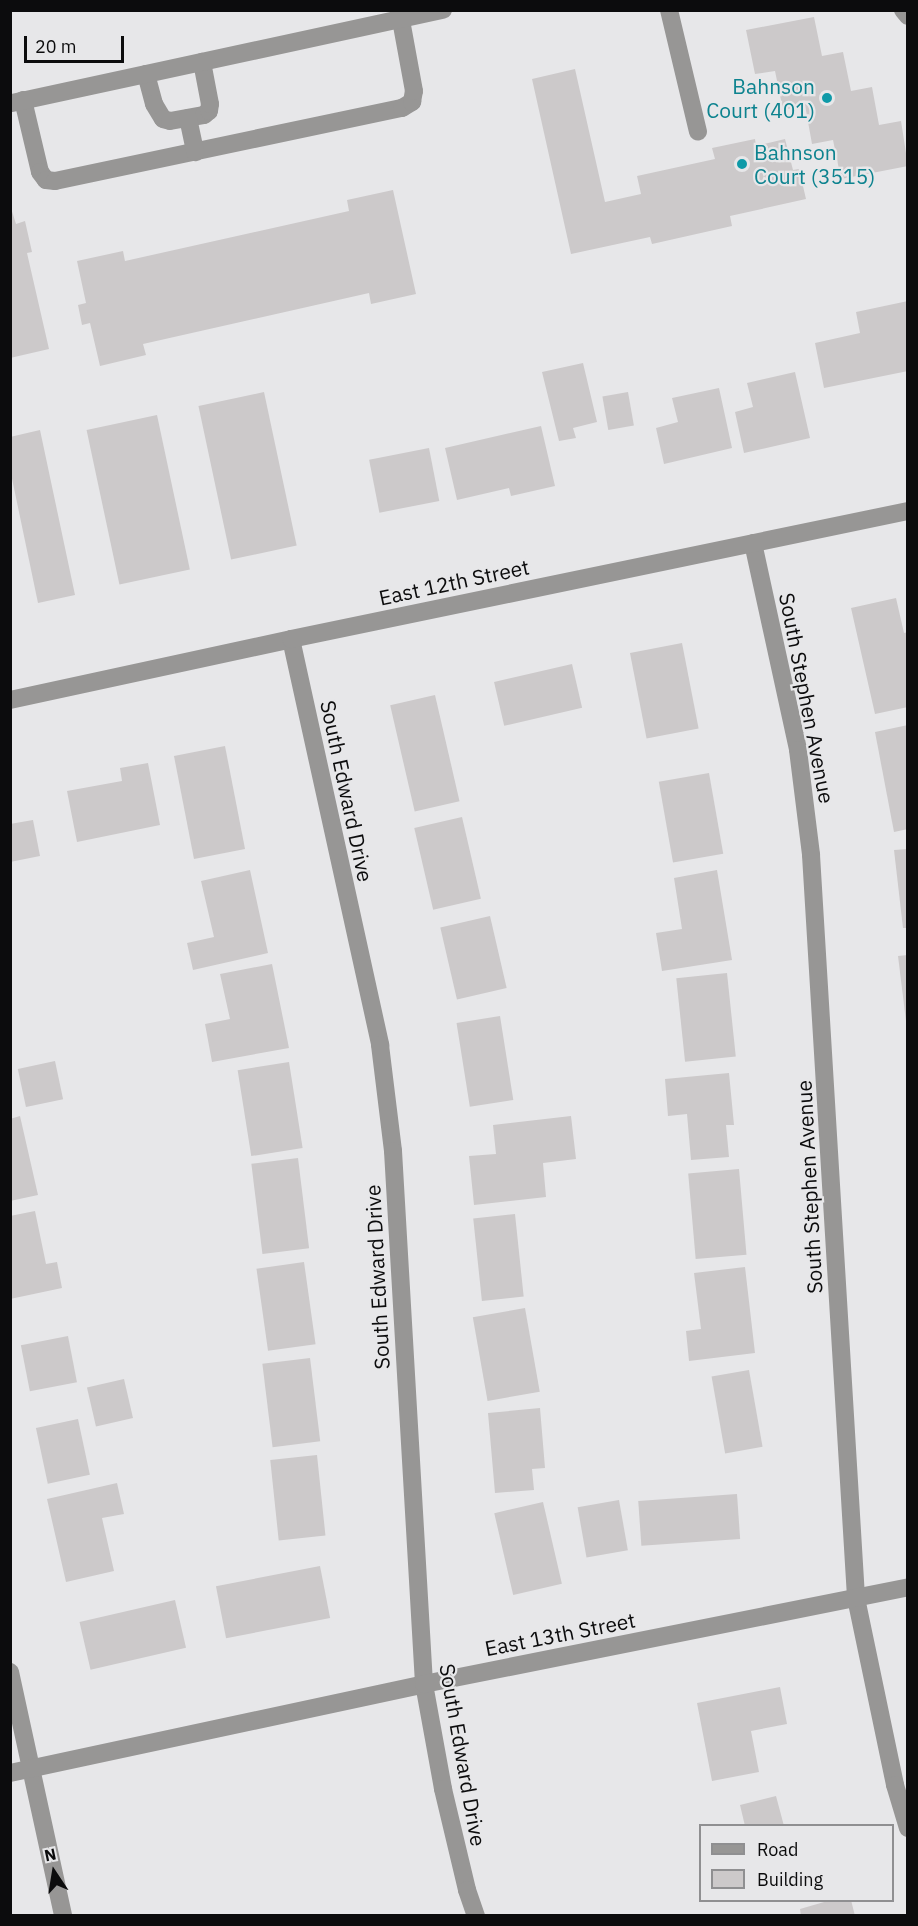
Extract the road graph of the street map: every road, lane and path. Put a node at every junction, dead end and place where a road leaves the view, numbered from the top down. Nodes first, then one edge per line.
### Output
1 (443, 10) edge
2 (669, 10) edge
3 (903, 10) edge
4 (412, 15) edge
5 (908, 16) edge
6 (202, 62) junction
7 (147, 74) junction
8 (17, 102) edge
9 (188, 118) junction
10 (698, 132) dead end
11 (195, 152) junction
12 (908, 511) edge
13 (753, 543) junction
14 (291, 639) junction
15 (10, 700) edge
16 (908, 1587) edge
17 (856, 1598) junction
18 (10, 1672) edge
19 (424, 1684) junction
20 (31, 1768) junction
21 (10, 1773) edge
22 (908, 1828) edge
23 (63, 1916) edge
24 (476, 1916) edge

1 - 4 street
2 - 10 street
3 - 5 street
4 - 6 street
4 - 11 street
6 - 7 street
6 - 9 street
7 - 8 street
7 - 9 street
8 - 11 street
9 - 11 street
12 - 13 street, East 12th Street
13 - 14 street, East 12th Street
13 - 17 street, South Stephen Avenue
14 - 15 street, East 12th Street
14 - 19 street, South Edward Drive
16 - 17 street, East 13th Street
17 - 19 street, East 13th Street
17 - 22 street, South Stephen Avenue
18 - 20 street
19 - 20 street, East 13th Street
19 - 24 street, South Edward Drive
20 - 21 street, East 13th Street
20 - 23 street

